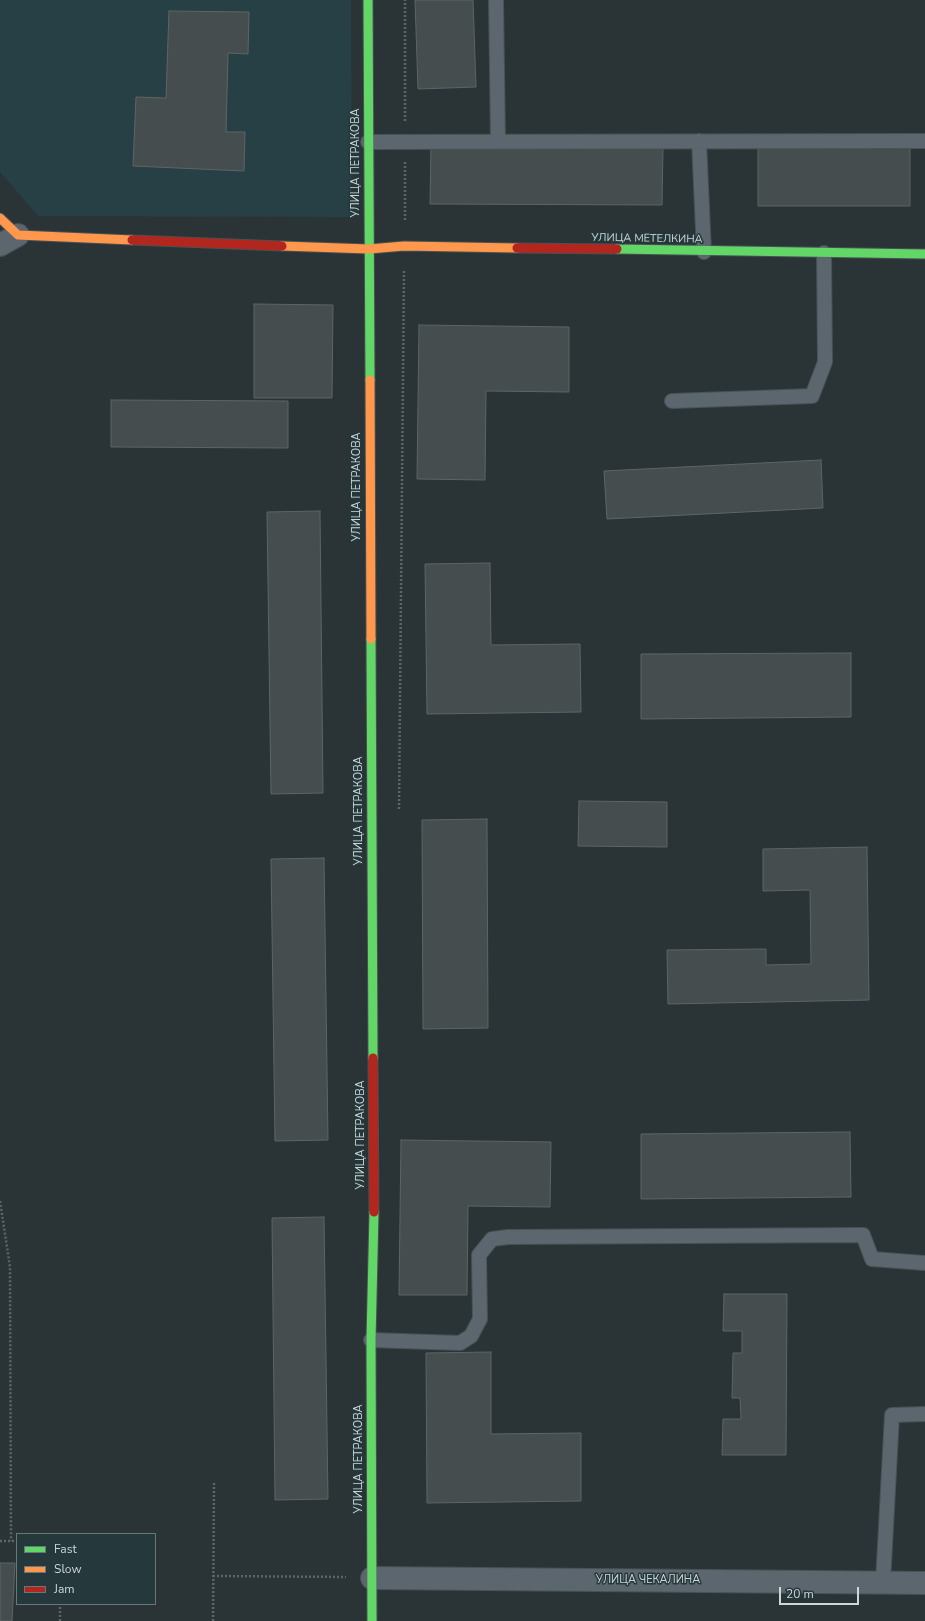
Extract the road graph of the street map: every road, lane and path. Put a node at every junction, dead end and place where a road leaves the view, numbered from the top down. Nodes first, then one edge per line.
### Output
1 (368, 0) edge
2 (405, 0) edge
3 (496, 0) edge
4 (700, 141) junction
5 (925, 141) edge
6 (368, 142) junction
7 (404, 142) junction
8 (498, 142) junction
9 (0, 218) edge
10 (405, 222) dead end
11 (9, 240) edge
12 (369, 249) junction
13 (704, 252) junction
14 (824, 253) junction
15 (925, 254) edge
16 (672, 401) dead end
17 (0, 1201) edge
18 (925, 1263) edge
19 (371, 1340) junction
20 (925, 1414) edge
21 (214, 1483) dead end
22 (0, 1541) edge
23 (11, 1541) junction
24 (16, 1541) edge
25 (213, 1576) junction
26 (372, 1578) junction
27 (883, 1582) junction
28 (925, 1583) edge
29 (60, 1605) edge
30 (60, 1621) edge
31 (212, 1621) edge
32 (372, 1621) edge

1 - 6 street, УЛИЦА ПЕТРАКОВА
2 - 7 path
3 - 8 lane
4 - 5 lane
4 - 8 lane
4 - 13 lane
6 - 7 lane
6 - 12 street, УЛИЦА ПЕТРАКОВА
7 - 8 lane
7 - 10 path
9 - 11 street
11 - 12 street, УЛИЦА МЕТЕЛКИНА
12 - 13 street, УЛИЦА МЕТЕЛКИНА
12 - 19 street, УЛИЦА ПЕТРАКОВА
13 - 14 street, УЛИЦА МЕТЕЛКИНА
14 - 15 street, УЛИЦА МЕТЕЛКИНА
14 - 16 lane
17 - 23 path
18 - 19 lane
19 - 26 street, УЛИЦА ПЕТРАКОВА
20 - 27 lane
21 - 25 path
22 - 23 path
23 - 24 path
25 - 26 path
25 - 31 path
26 - 27 street, УЛИЦА ЧЕКАЛИНА
26 - 32 street, УЛИЦА ПЕТРАКОВА
27 - 28 street, УЛИЦА ЧЕКАЛИНА
29 - 30 path

